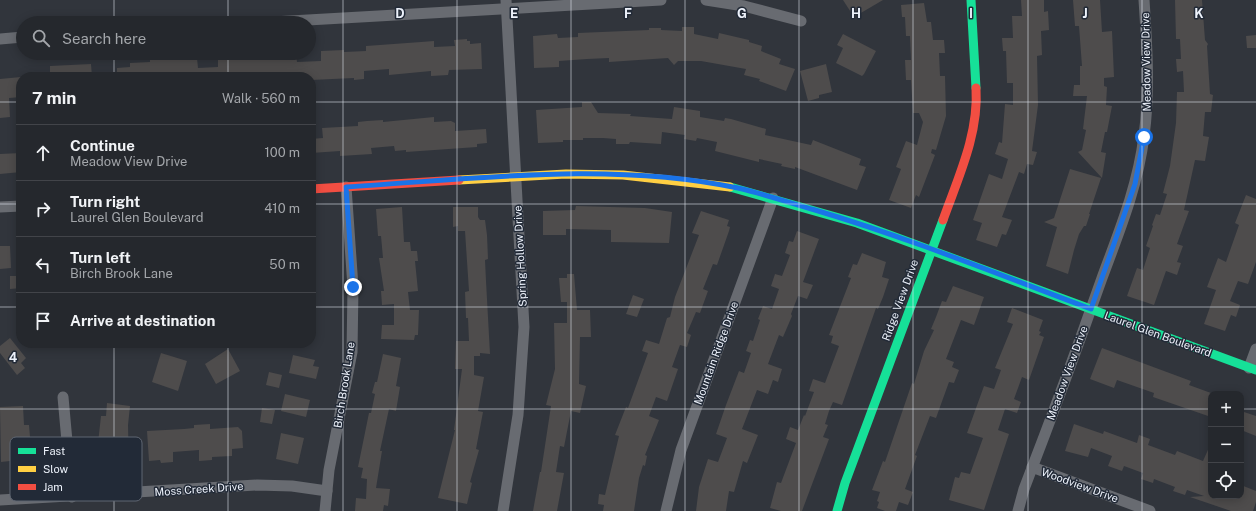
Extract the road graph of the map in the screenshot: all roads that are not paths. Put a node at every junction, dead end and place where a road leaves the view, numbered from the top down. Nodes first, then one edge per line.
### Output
1 (661, 0) edge
2 (706, 0) edge
3 (971, 0) edge
4 (1144, 0) edge
5 (506, 5) edge
6 (316, 19) edge
7 (800, 21) dead end
8 (16, 38) edge
9 (0, 39) edge
10 (516, 177) junction
11 (346, 187) junction
12 (316, 189) edge
13 (773, 198) junction
14 (16, 206) edge
15 (0, 207) edge
16 (932, 250) junction
17 (1091, 309) junction
18 (1256, 348) edge
19 (1253, 369) edge
20 (63, 397) dead end
21 (67, 437) edge
22 (1032, 467) junction
23 (326, 491) junction
24 (142, 493) edge
25 (0, 500) edge
26 (10, 500) edge
27 (325, 511) edge
28 (502, 511) edge
29 (666, 511) edge
30 (837, 511) edge
31 (1018, 511) edge
32 (1150, 511) edge

1 - 5 street
2 - 7 street
3 - 16 street, Ridge View Drive
4 - 17 street, Meadow View Drive
5 - 6 street
5 - 10 street, Spring Hollow Drive
8 - 9 street
10 - 11 street, Laurel Glen Boulevard
10 - 13 street, Laurel Glen Boulevard
10 - 28 street, Spring Hollow Drive
11 - 12 street, Laurel Glen Boulevard
11 - 23 street, Birch Brook Lane
13 - 16 street, Laurel Glen Boulevard
13 - 29 street, Mountain Ridge Drive
14 - 15 street
16 - 17 street, Laurel Glen Boulevard
16 - 30 street, Ridge View Drive
17 - 19 street, Laurel Glen Boulevard
17 - 22 street, Meadow View Drive
18 - 19 street
20 - 21 street
22 - 31 street, Meadow View Drive
22 - 32 street, Woodview Drive
23 - 24 street, Moss Creek Drive
23 - 27 street, Birch Brook Lane
25 - 26 street, Moss Creek Drive

